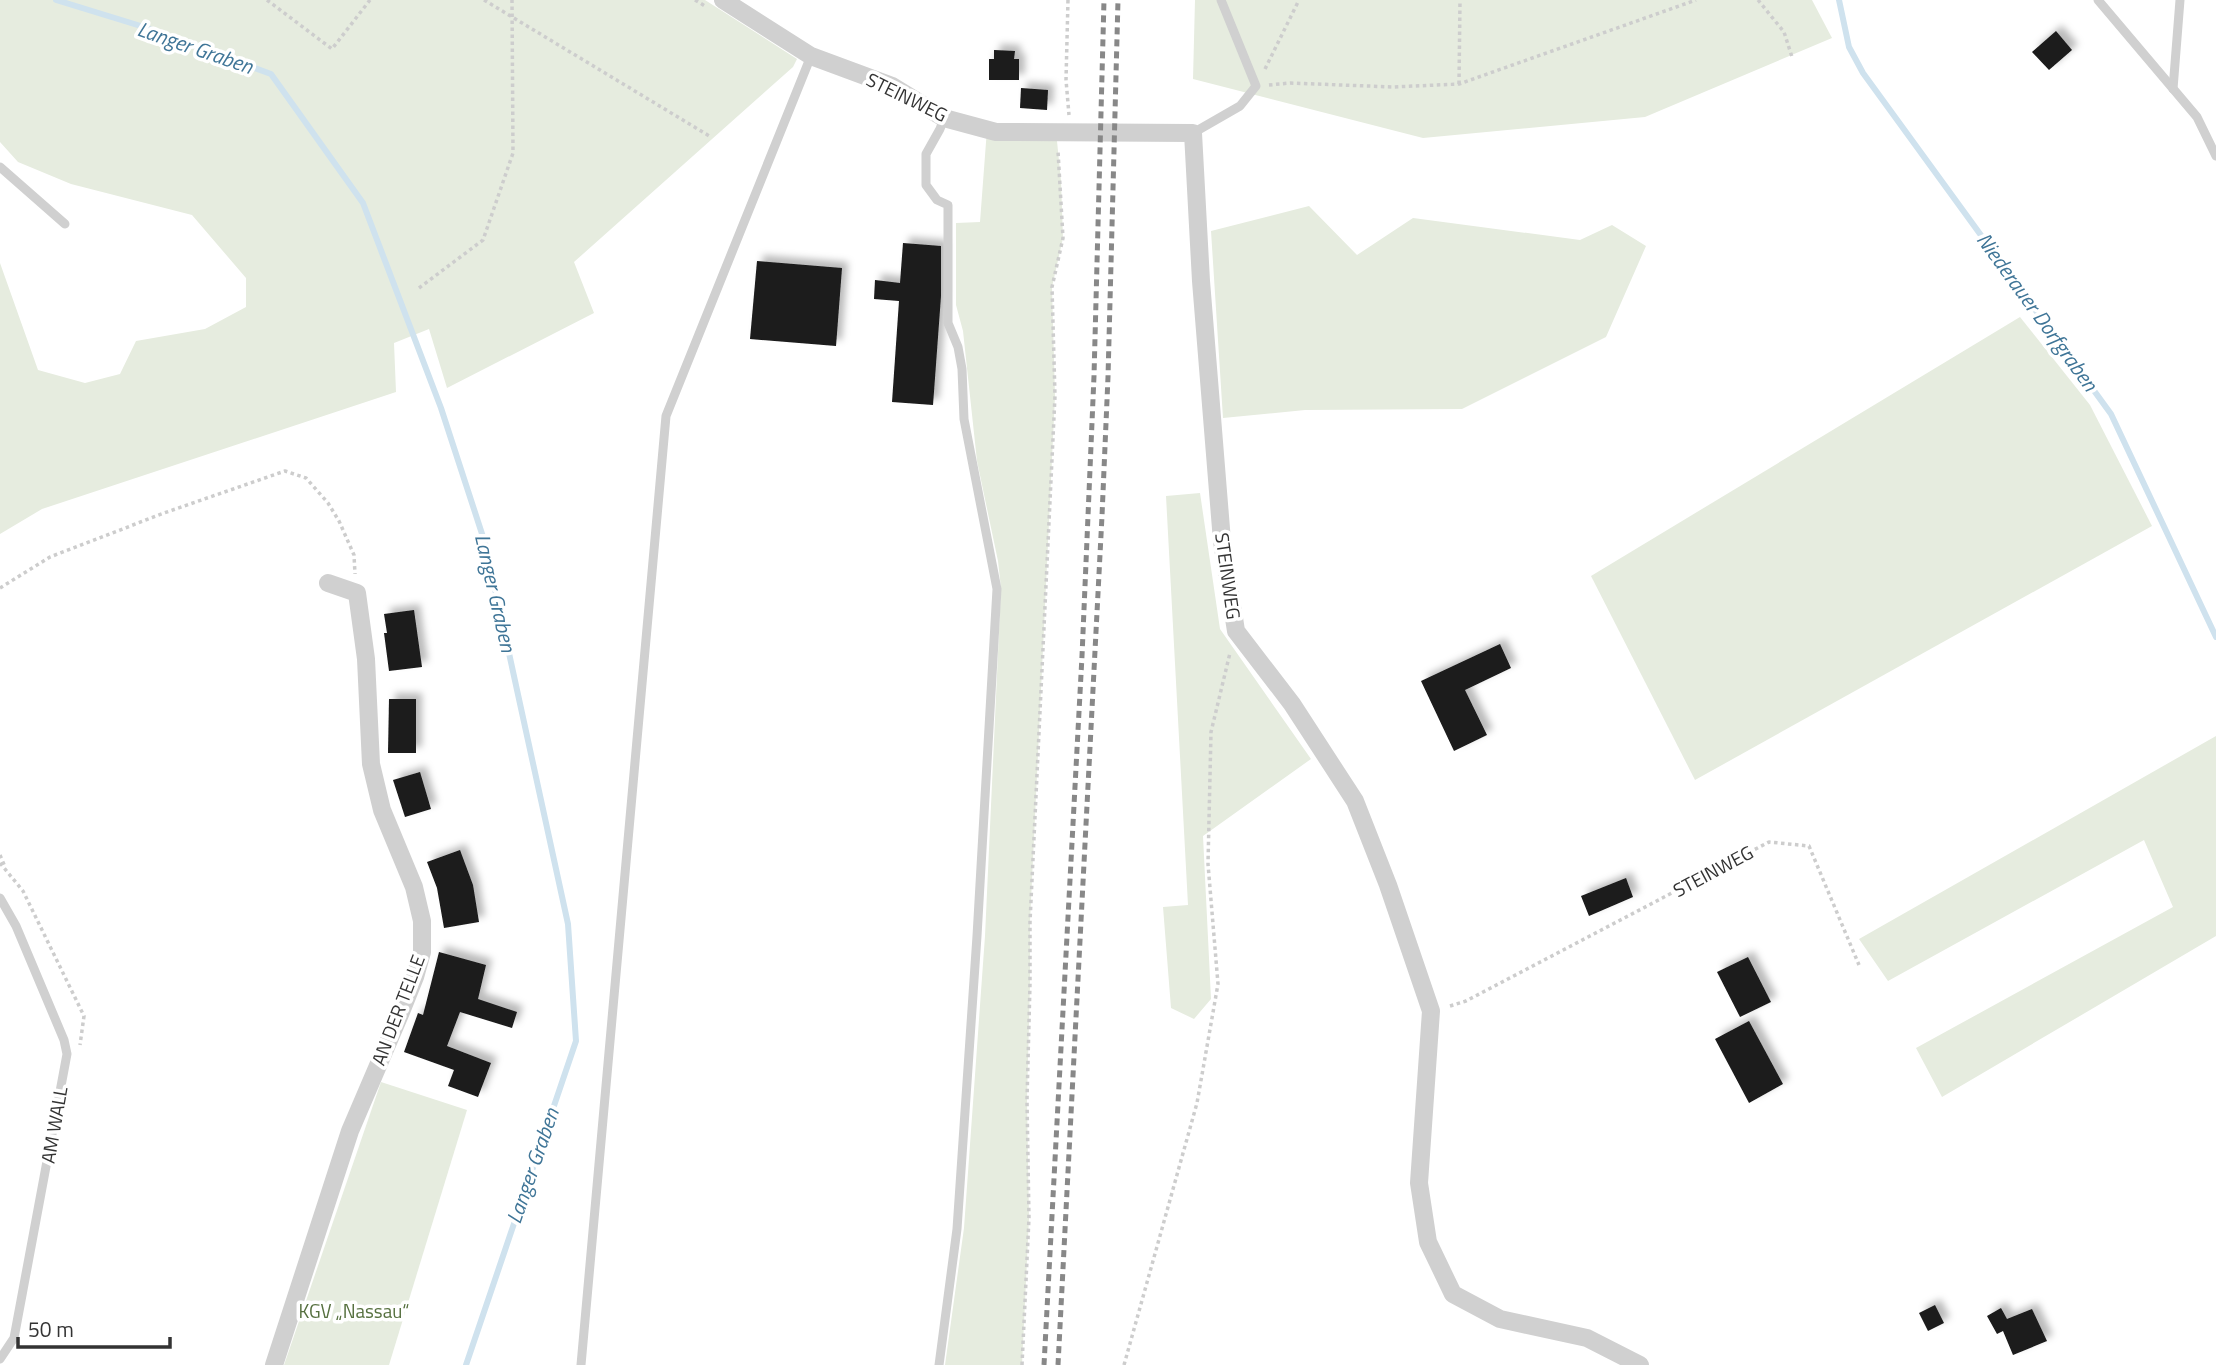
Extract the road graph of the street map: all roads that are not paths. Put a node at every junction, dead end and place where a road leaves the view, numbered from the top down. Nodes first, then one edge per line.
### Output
1 (723, 0) edge
2 (1221, 0) edge
3 (2098, 0) edge
4 (2180, 0) edge
5 (811, 56) junction
6 (2173, 89) junction
7 (944, 118) junction
8 (1193, 133) junction
9 (2216, 156) edge
10 (0, 167) edge
11 (65, 224) dead end
12 (328, 583) dead end
13 (0, 898) edge
14 (0, 1359) edge
15 (274, 1365) edge
16 (581, 1365) edge
17 (939, 1365) edge
18 (1640, 1365) edge

1 - 5 street, STEINWEG
2 - 8 lane
3 - 6 lane
4 - 6 lane
5 - 7 street, STEINWEG
5 - 16 lane
6 - 9 lane
7 - 8 street, STEINWEG
7 - 17 lane
8 - 18 street, STEINWEG
10 - 11 lane
12 - 15 street, AN DER TELLE
13 - 14 lane, AM WALL

